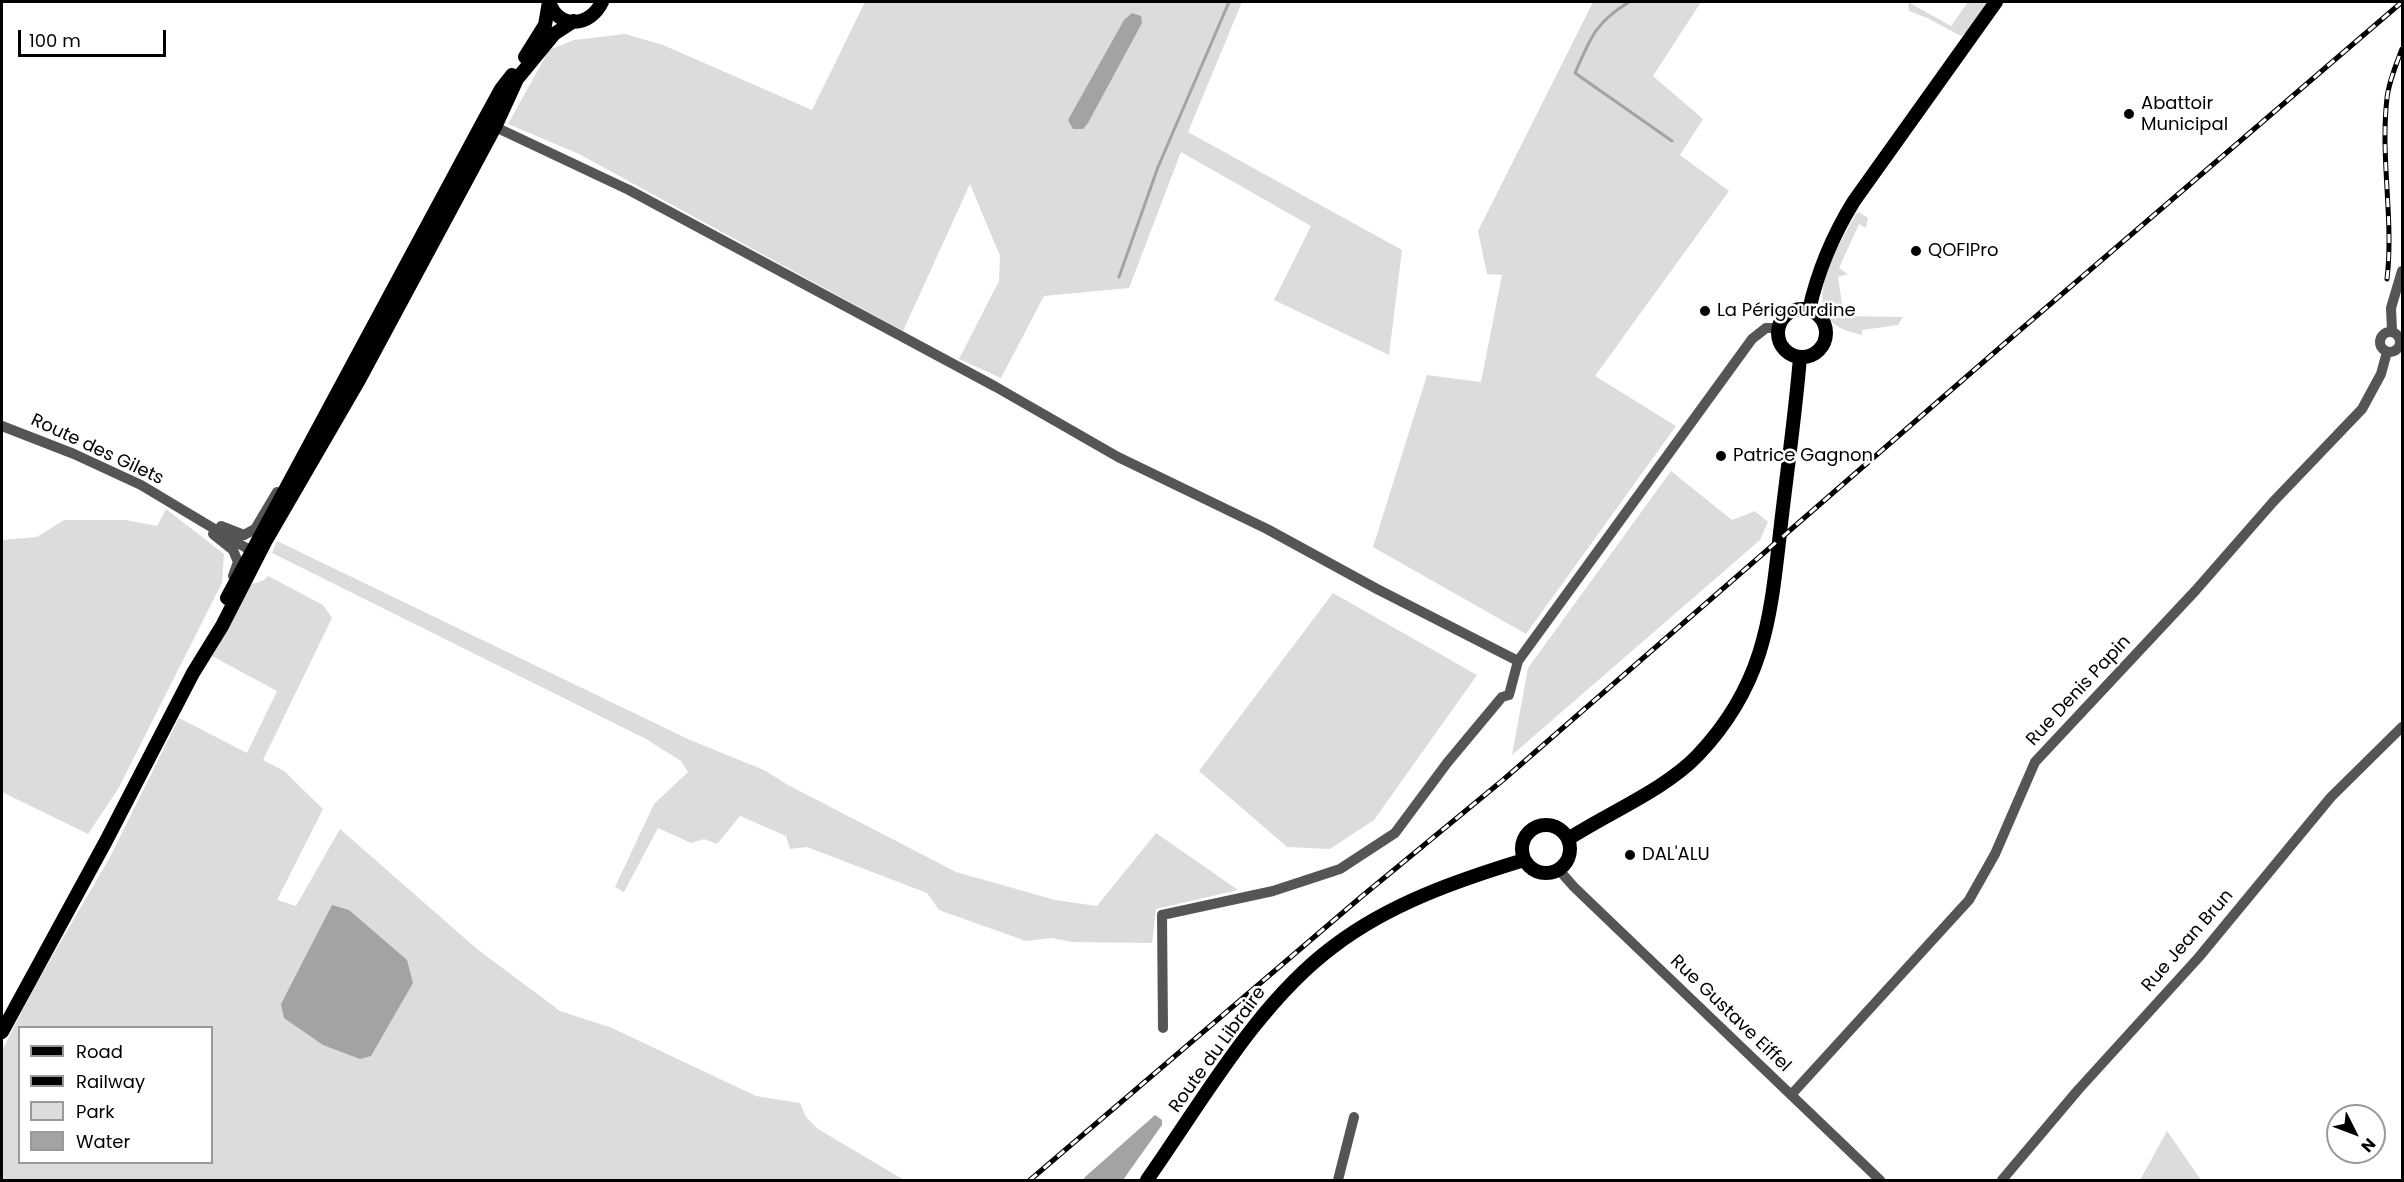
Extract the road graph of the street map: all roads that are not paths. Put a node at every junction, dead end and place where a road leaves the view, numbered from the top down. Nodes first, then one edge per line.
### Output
1 (549, 2) edge
2 (602, 2) edge
3 (1996, 2) edge
4 (2003, 2) edge
5 (574, 21) junction
6 (1965, 47) junction
7 (489, 124) junction
8 (2403, 271) edge
9 (1809, 310) junction
10 (1778, 328) junction
11 (2392, 331) junction
12 (2401, 345) edge
13 (2387, 351) junction
14 (1800, 357) junction
15 (2, 426) edge
16 (291, 477) junction
17 (177, 506) junction
18 (255, 553) junction
19 (223, 605) junction
20 (1518, 661) junction
21 (193, 673) junction
22 (2403, 727) edge
23 (1568, 839) junction
24 (1524, 860) junction
25 (1559, 870) junction
26 (1163, 1028) dead end
27 (2, 1032) edge
28 (1791, 1095) junction
29 (1354, 1117) dead end
30 (1147, 1180) edge
31 (1338, 1180) edge
32 (1880, 1180) edge
33 (2002, 1180) edge

1 - 5 main road
1 - 7 main road
2 - 5 main road
3 - 6 main road
4 - 6 main road
5 - 7 main road
6 - 9 main road
7 - 16 main road
7 - 18 main road
7 - 20 street
8 - 11 street
9 - 10 main road
9 - 14 main road
10 - 14 main road
10 - 20 street
11 - 12 street
11 - 13 street
12 - 13 street
13 - 28 street, Rue Denis Papin
14 - 23 main road
15 - 17 street, Route des Gilets
16 - 17 street, Route des Gilets
16 - 18 main road
17 - 18 street, Route des Gilets
17 - 19 street, Route des Gilets
18 - 19 main road
18 - 21 main road
19 - 21 main road
20 - 26 street
21 - 27 main road
22 - 33 street, Rue Jean Brun
23 - 24 main road
23 - 25 main road
24 - 25 main road
24 - 30 main road, Route du Libraire
25 - 28 street, Rue Gustave Eiffel
28 - 32 street, Rue Gustave Eiffel
29 - 31 street

